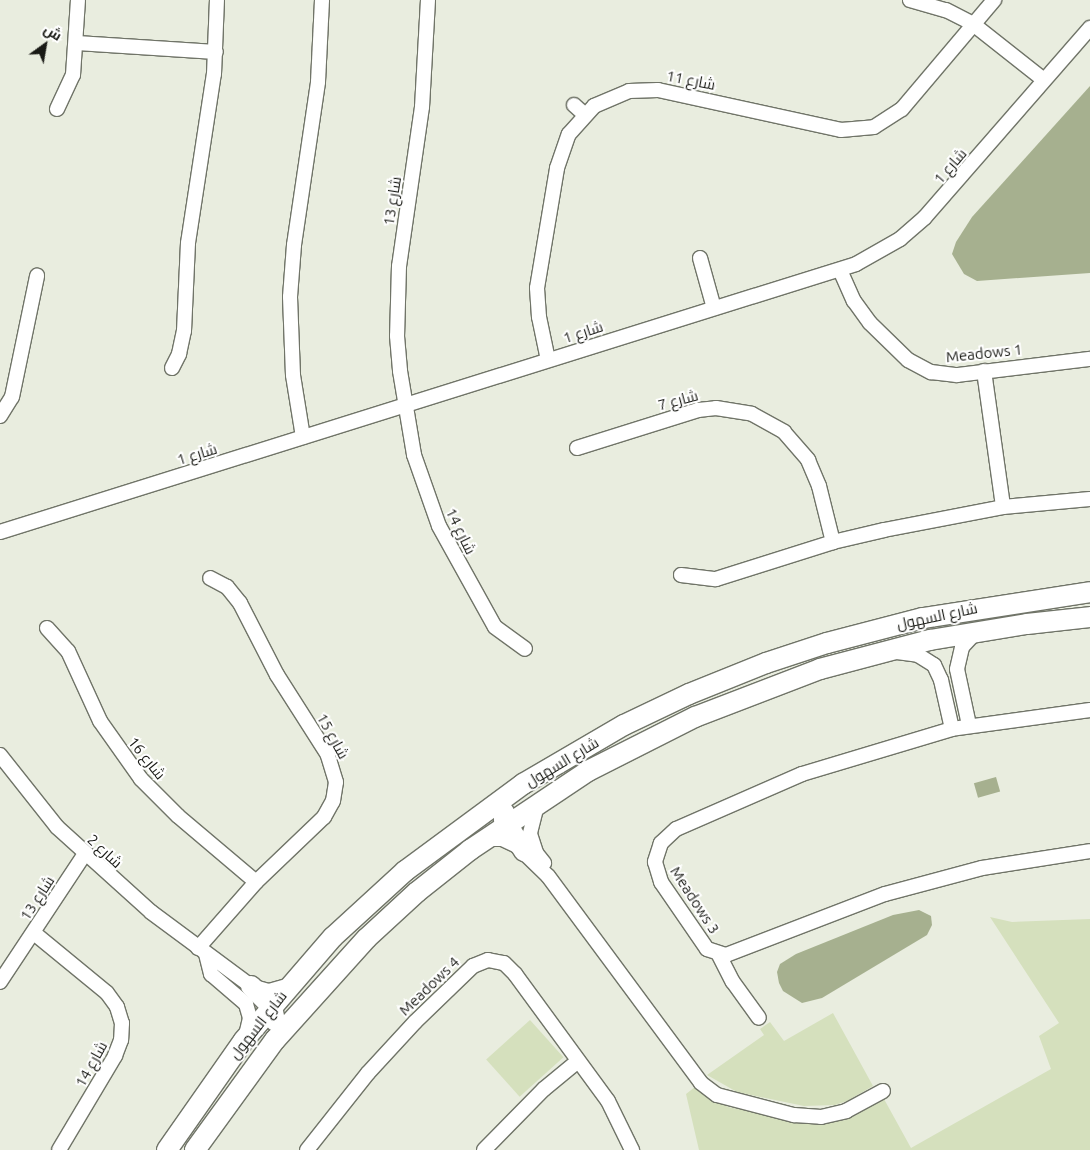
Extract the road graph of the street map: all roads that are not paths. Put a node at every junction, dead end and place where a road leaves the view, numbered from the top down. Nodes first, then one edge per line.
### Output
1 (78, 0) edge
2 (217, 0) edge
3 (322, 0) edge
4 (428, 0) edge
5 (910, 0) edge
6 (994, 0) edge
7 (973, 24) junction
8 (1090, 28) edge
9 (76, 43) junction
10 (216, 52) junction
11 (1044, 80) junction
12 (57, 109) dead end
13 (700, 258) dead end
14 (840, 270) junction
15 (37, 276) dead end
16 (714, 308) junction
17 (1090, 359) edge
18 (548, 360) junction
19 (172, 368) dead end
20 (984, 371) junction
21 (406, 407) junction
22 (0, 416) edge
23 (303, 437) junction
24 (577, 448) dead end
25 (1090, 499) edge
26 (1003, 507) junction
27 (0, 532) edge
28 (833, 542) junction
29 (681, 575) dead end
30 (210, 578) dead end
31 (1090, 592) edge
32 (1090, 617) edge
33 (47, 628) dead end
34 (976, 632) junction
35 (525, 649) dead end
36 (884, 651) junction
37 (957, 669) junction
38 (939, 673) junction
39 (1090, 710) edge
40 (969, 725) junction
41 (952, 729) junction
42 (574, 754) junction
43 (0, 755) edge
44 (536, 805) junction
45 (507, 824) junction
46 (485, 839) junction
47 (524, 851) junction
48 (1090, 851) edge
49 (84, 855) junction
50 (548, 876) junction
51 (256, 882) junction
52 (34, 933) junction
53 (204, 953) junction
54 (719, 955) junction
55 (0, 982) edge
56 (290, 984) junction
57 (243, 986) junction
58 (272, 1007) junction
59 (759, 1018) dead end
60 (244, 1040) junction
61 (578, 1061) junction
62 (883, 1091) dead end
63 (216, 1118) junction
64 (59, 1150) edge
65 (167, 1150) edge
66 (195, 1150) edge
67 (307, 1150) edge
68 (484, 1150) edge
69 (632, 1150) edge

1 - 9 street
2 - 10 street
3 - 23 street
4 - 21 street, شارع 13
5 - 7 street
6 - 7 street, شارع 11
7 - 11 street
7 - 18 street, شارع 11
8 - 11 street, شارع 1
9 - 10 street
9 - 12 street
10 - 19 street
11 - 14 street, شارع 1
13 - 16 street
14 - 16 street, شارع 1
14 - 20 street, Meadows 1
15 - 22 street
16 - 18 street, شارع 1
17 - 20 street, Meadows 1
18 - 21 street, شارع 1
20 - 26 street
21 - 23 street, شارع 1
21 - 35 street, شارع 14
23 - 27 street, شارع 1
24 - 28 street, شارع 7
25 - 26 street
26 - 28 street
28 - 29 street
30 - 51 street, شارع 15
31 - 42 main road, شارع السهول
32 - 34 main road, شارع السهول
33 - 51 street, شارع 16
34 - 36 main road, شارع السهول
34 - 37 street
36 - 38 street
36 - 44 main road, شارع السهول
37 - 38 street
37 - 40 street
38 - 41 street
39 - 40 street, Meadows 3
40 - 41 street, Meadows 3
41 - 54 street, Meadows 3
42 - 45 main road
42 - 56 main road, شارع السهول
43 - 49 street, شارع 2
44 - 45 main road, شارع السهول
44 - 50 street
45 - 46 main road, شارع السهول
45 - 47 main road
46 - 47 street
46 - 63 main road, شارع السهول
47 - 50 street
48 - 54 street, Meadows 3
49 - 52 street, شارع 13
49 - 53 street, شارع 2
50 - 62 street
51 - 53 street, شارع 15
52 - 55 street, شارع 13
52 - 64 street, شارع 14
53 - 57 street
53 - 57 street
54 - 59 street
56 - 57 street
56 - 58 main road, شارع السهول
57 - 58 main road
57 - 60 street
58 - 60 main road, شارع السهول
58 - 63 main road
60 - 65 main road, شارع السهول
61 - 67 street, Meadows 4
61 - 68 street
61 - 69 street, Meadows 4
63 - 66 main road, شارع السهول

